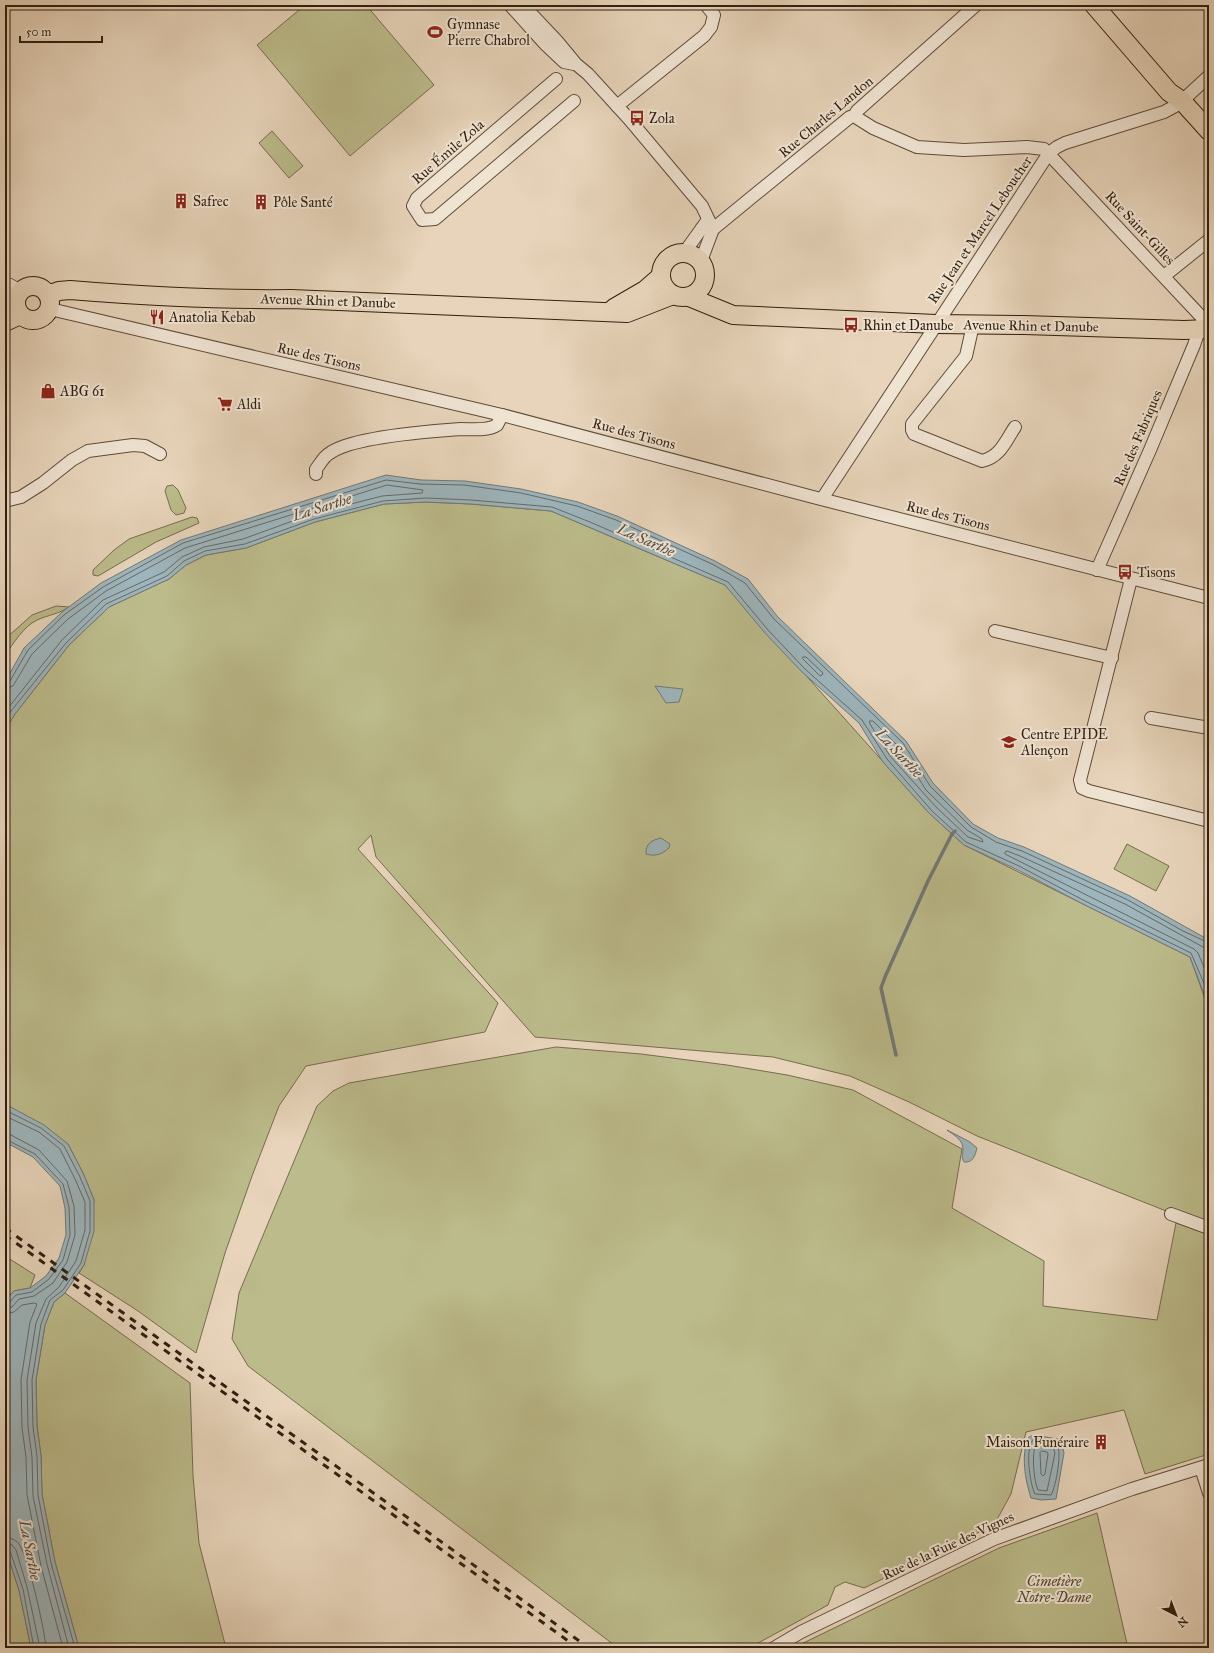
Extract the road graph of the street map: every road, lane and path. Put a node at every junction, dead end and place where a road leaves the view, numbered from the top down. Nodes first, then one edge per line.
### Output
1 (510, 5) edge
2 (523, 5) edge
3 (706, 5) edge
4 (976, 5) edge
5 (1094, 5) edge
6 (576, 64) junction
7 (1209, 76) edge
8 (556, 79) dead end
9 (1176, 99) junction
10 (574, 101) dead end
11 (617, 106) junction
12 (854, 116) junction
13 (1209, 131) edge
14 (1209, 141) edge
15 (1049, 153) junction
16 (708, 225) junction
17 (1209, 240) edge
18 (684, 253) junction
19 (701, 261) junction
20 (661, 276) junction
21 (1164, 276) junction
22 (705, 280) junction
23 (12, 290) edge
24 (681, 296) junction
25 (49, 302) junction
26 (609, 312) junction
27 (733, 315) junction
28 (12, 318) edge
29 (936, 324) junction
30 (973, 325) junction
31 (1205, 325) edge
32 (502, 415) junction
33 (1015, 427) dead end
34 (160, 454) dead end
35 (316, 474) dead end
36 (822, 499) junction
37 (5, 501) edge
38 (1097, 570) junction
39 (1131, 579) junction
40 (1209, 598) edge
41 (995, 632) dead end
42 (1112, 658) junction
43 (1151, 718) dead end
44 (1209, 728) edge
45 (1209, 821) edge
46 (1171, 1214) dead end
47 (1209, 1228) edge
48 (1205, 1467) edge
49 (1209, 1493) edge
50 (774, 1648) edge

1 - 6 street
2 - 6 street
3 - 11 street
4 - 12 street, Rue Charles Landon
5 - 9 main road
6 - 11 street
7 - 9 street, Rue Jean et Marcel Leboucher
8 - 10 street, Rue Émile Zola
9 - 13 main road
9 - 14 main road
9 - 15 street, Rue Jean et Marcel Leboucher
11 - 16 street
12 - 15 street
12 - 16 street, Rue Charles Landon
15 - 21 street, Rue Saint-Gilles
15 - 29 street, Rue Jean et Marcel Leboucher
16 - 18 street, Rue Charles Landon
16 - 19 street
17 - 21 street
18 - 19 main road
18 - 20 main road
19 - 22 main road
20 - 24 main road
20 - 26 main road
21 - 31 street, Rue Saint-Gilles
22 - 24 main road
22 - 27 main road
23 - 25 main road
23 - 28 main road
24 - 26 main road, Avenue Rhin et Danube
24 - 27 main road, Avenue Rhin et Danube
25 - 26 main road, Avenue Rhin et Danube
25 - 28 main road
25 - 32 street, Rue des Tisons
27 - 29 main road, Avenue Rhin et Danube
29 - 30 main road, Avenue Rhin et Danube
29 - 36 street, Rue Jean et Marcel Leboucher
30 - 31 main road, Avenue Rhin et Danube
30 - 33 street
31 - 38 street, Rue des Fabriques
32 - 35 street
32 - 36 street, Rue des Tisons
34 - 37 street
36 - 38 street, Rue des Tisons
38 - 39 street, Rue des Tisons
39 - 40 street, Rue des Tisons
39 - 42 street
41 - 42 street
42 - 45 street
43 - 44 street
46 - 47 street
48 - 49 street
48 - 50 street, Rue de la Fuie des Vignes

